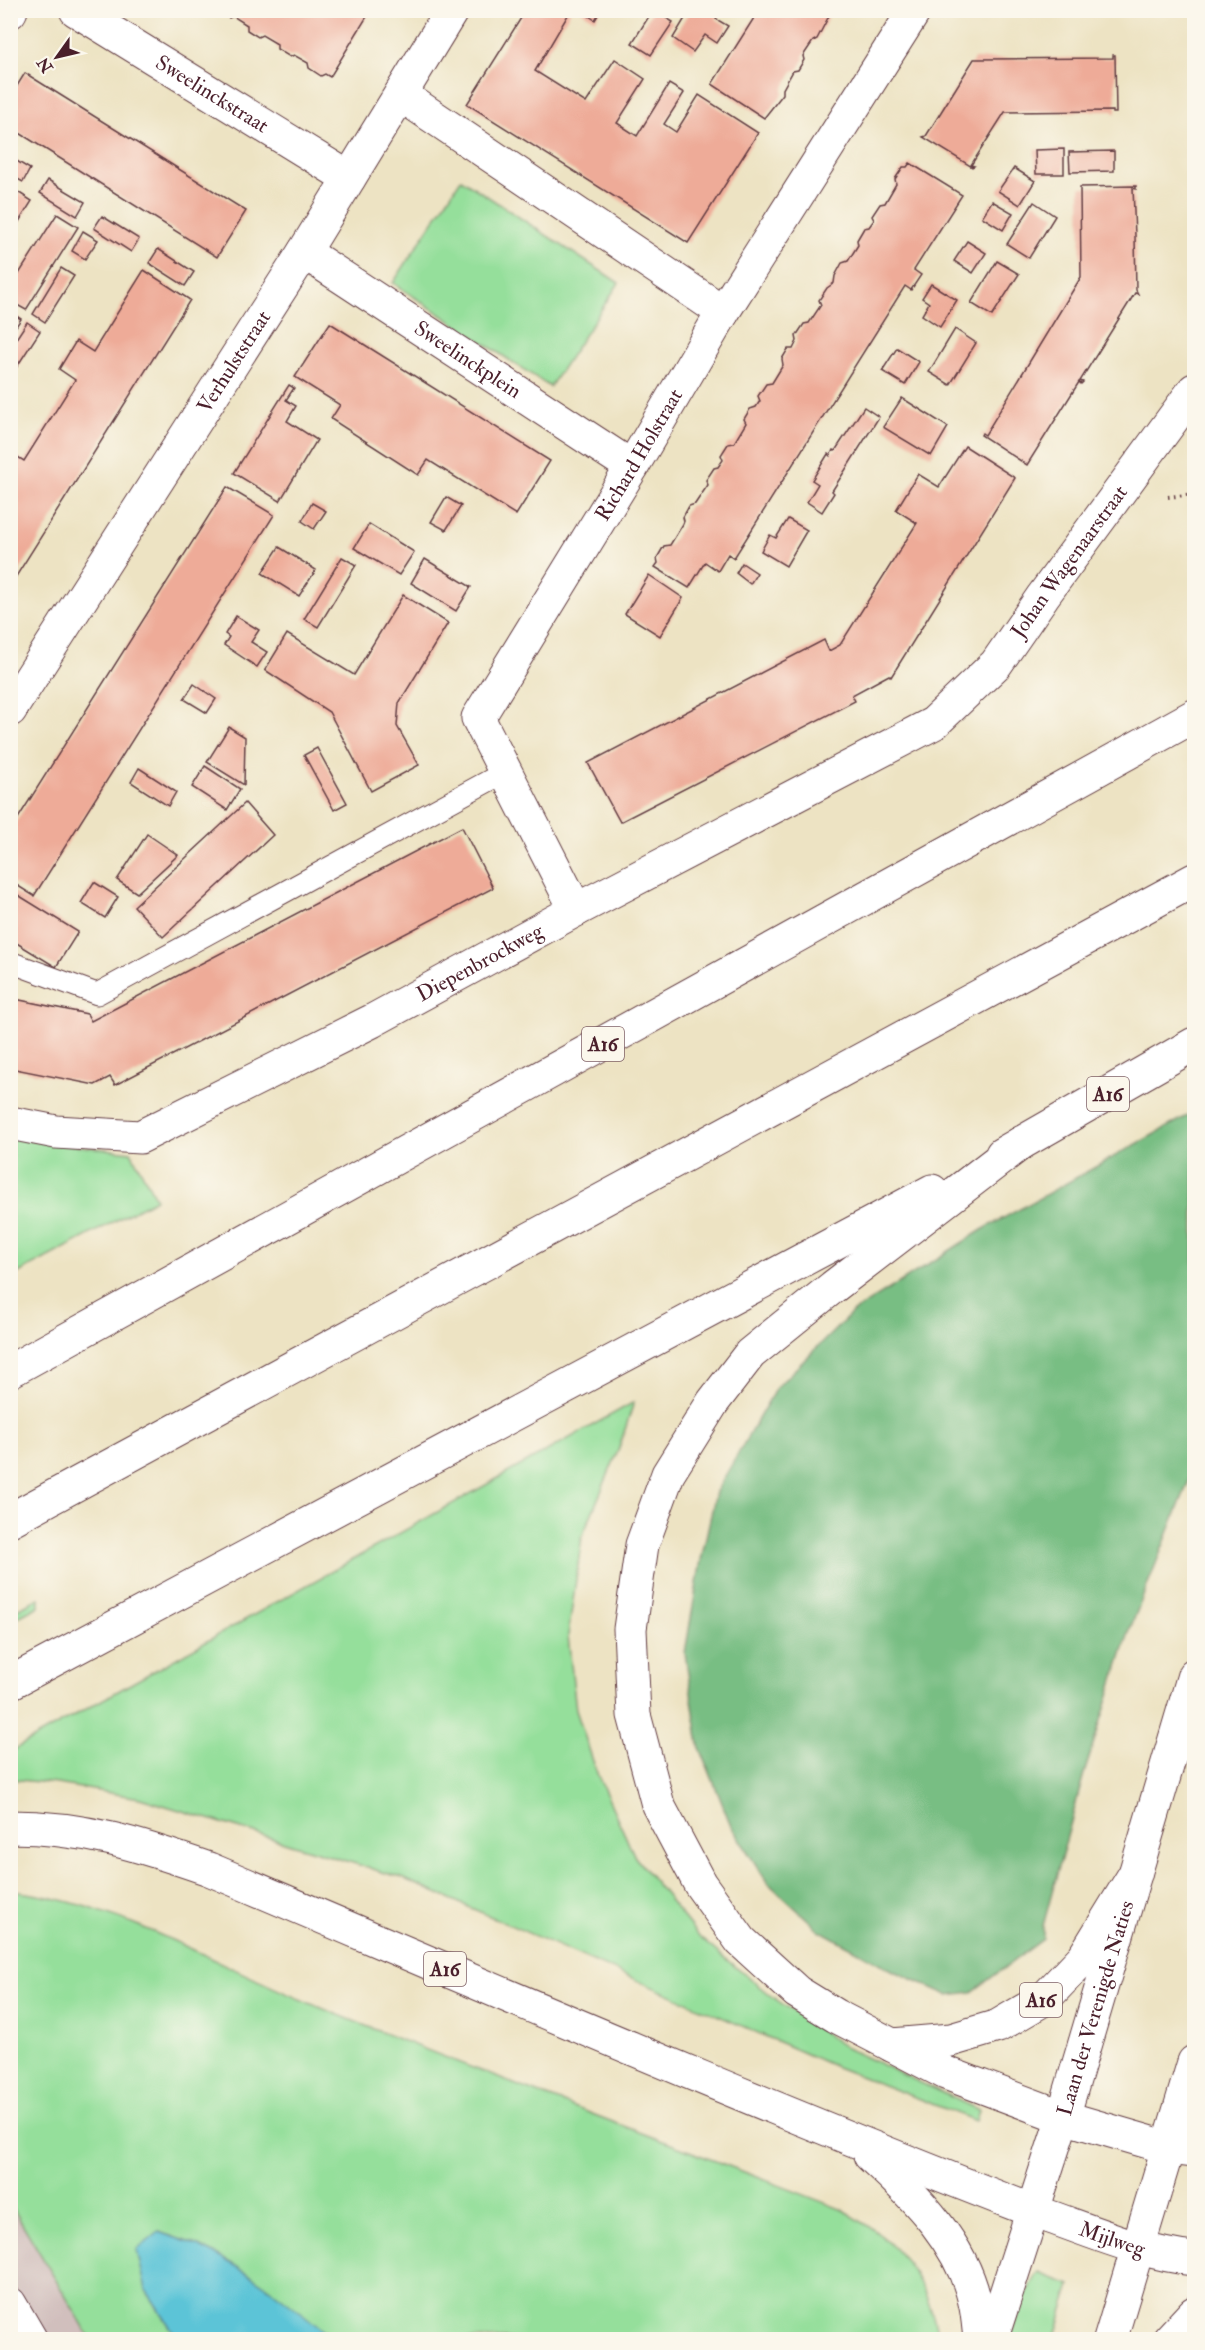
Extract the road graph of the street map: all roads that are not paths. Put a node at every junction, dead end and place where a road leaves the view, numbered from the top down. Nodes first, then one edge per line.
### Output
1 (75, 10) edge
2 (452, 10) edge
3 (915, 10) edge
4 (401, 95) junction
5 (349, 178) junction
6 (304, 252) junction
7 (723, 312) junction
8 (1194, 390) edge
9 (632, 466) junction
10 (10, 710) edge
11 (1194, 716) edge
12 (934, 723) joint
13 (505, 772) junction
14 (1194, 880) edge
15 (576, 910) junction
16 (10, 962) edge
17 (1194, 1044) edge
18 (10, 1123) edge
19 (1021, 1143) junction
20 (10, 1371) edge
21 (10, 1520) edge
22 (1194, 1675) edge
23 (10, 1683) edge
24 (10, 1827) edge
25 (1135, 1874) junction
26 (892, 2045) junction
27 (1194, 2062) edge
28 (1063, 2117) junction
29 (853, 2139) junction
30 (1181, 2150) edge
31 (1033, 2211) junction
32 (1140, 2247) junction
33 (1194, 2259) edge
34 (10, 2304) edge
35 (1194, 2313) edge
36 (31, 2340) edge
37 (980, 2340) edge
38 (991, 2340) edge
39 (1110, 2340) edge
40 (1169, 2340) edge

1 - 5 main road, Sweelinckstraat
2 - 4 main road, Verhulststraat
3 - 7 main road, Richard Holstraat
4 - 5 main road, Verhulststraat
4 - 7 main road
5 - 6 main road, Verhulststraat
6 - 9 main road, Sweelinckplein
6 - 10 main road, Verhulststraat
7 - 9 main road, Richard Holstraat
8 - 12 main road, Johan Wagenaarstraat
9 - 13 main road, Richard Holstraat
11 - 20 main road, A16
12 - 15 main road, Diepenbrockweg
13 - 15 main road, Richard Holstraat
13 - 16 lane
14 - 21 main road
15 - 18 main road, Diepenbrockweg
17 - 19 main road, A16
19 - 23 main road, A16
19 - 26 main road, A16
22 - 25 main road, Laan der Verenigde Naties
24 - 29 main road, A16
25 - 26 main road, A16
25 - 28 main road, Laan der Verenigde Naties
26 - 28 main road, A16
27 - 30 main road
28 - 30 main road
28 - 31 main road, Laan der Verenigde Naties
29 - 31 main road, A16
29 - 37 main road, A16
30 - 32 main road
31 - 32 main road, Mijlweg
31 - 38 main road, Laan der Verenigde Naties
32 - 33 main road, Mijlweg
32 - 39 main road
34 - 36 main road
35 - 40 main road

